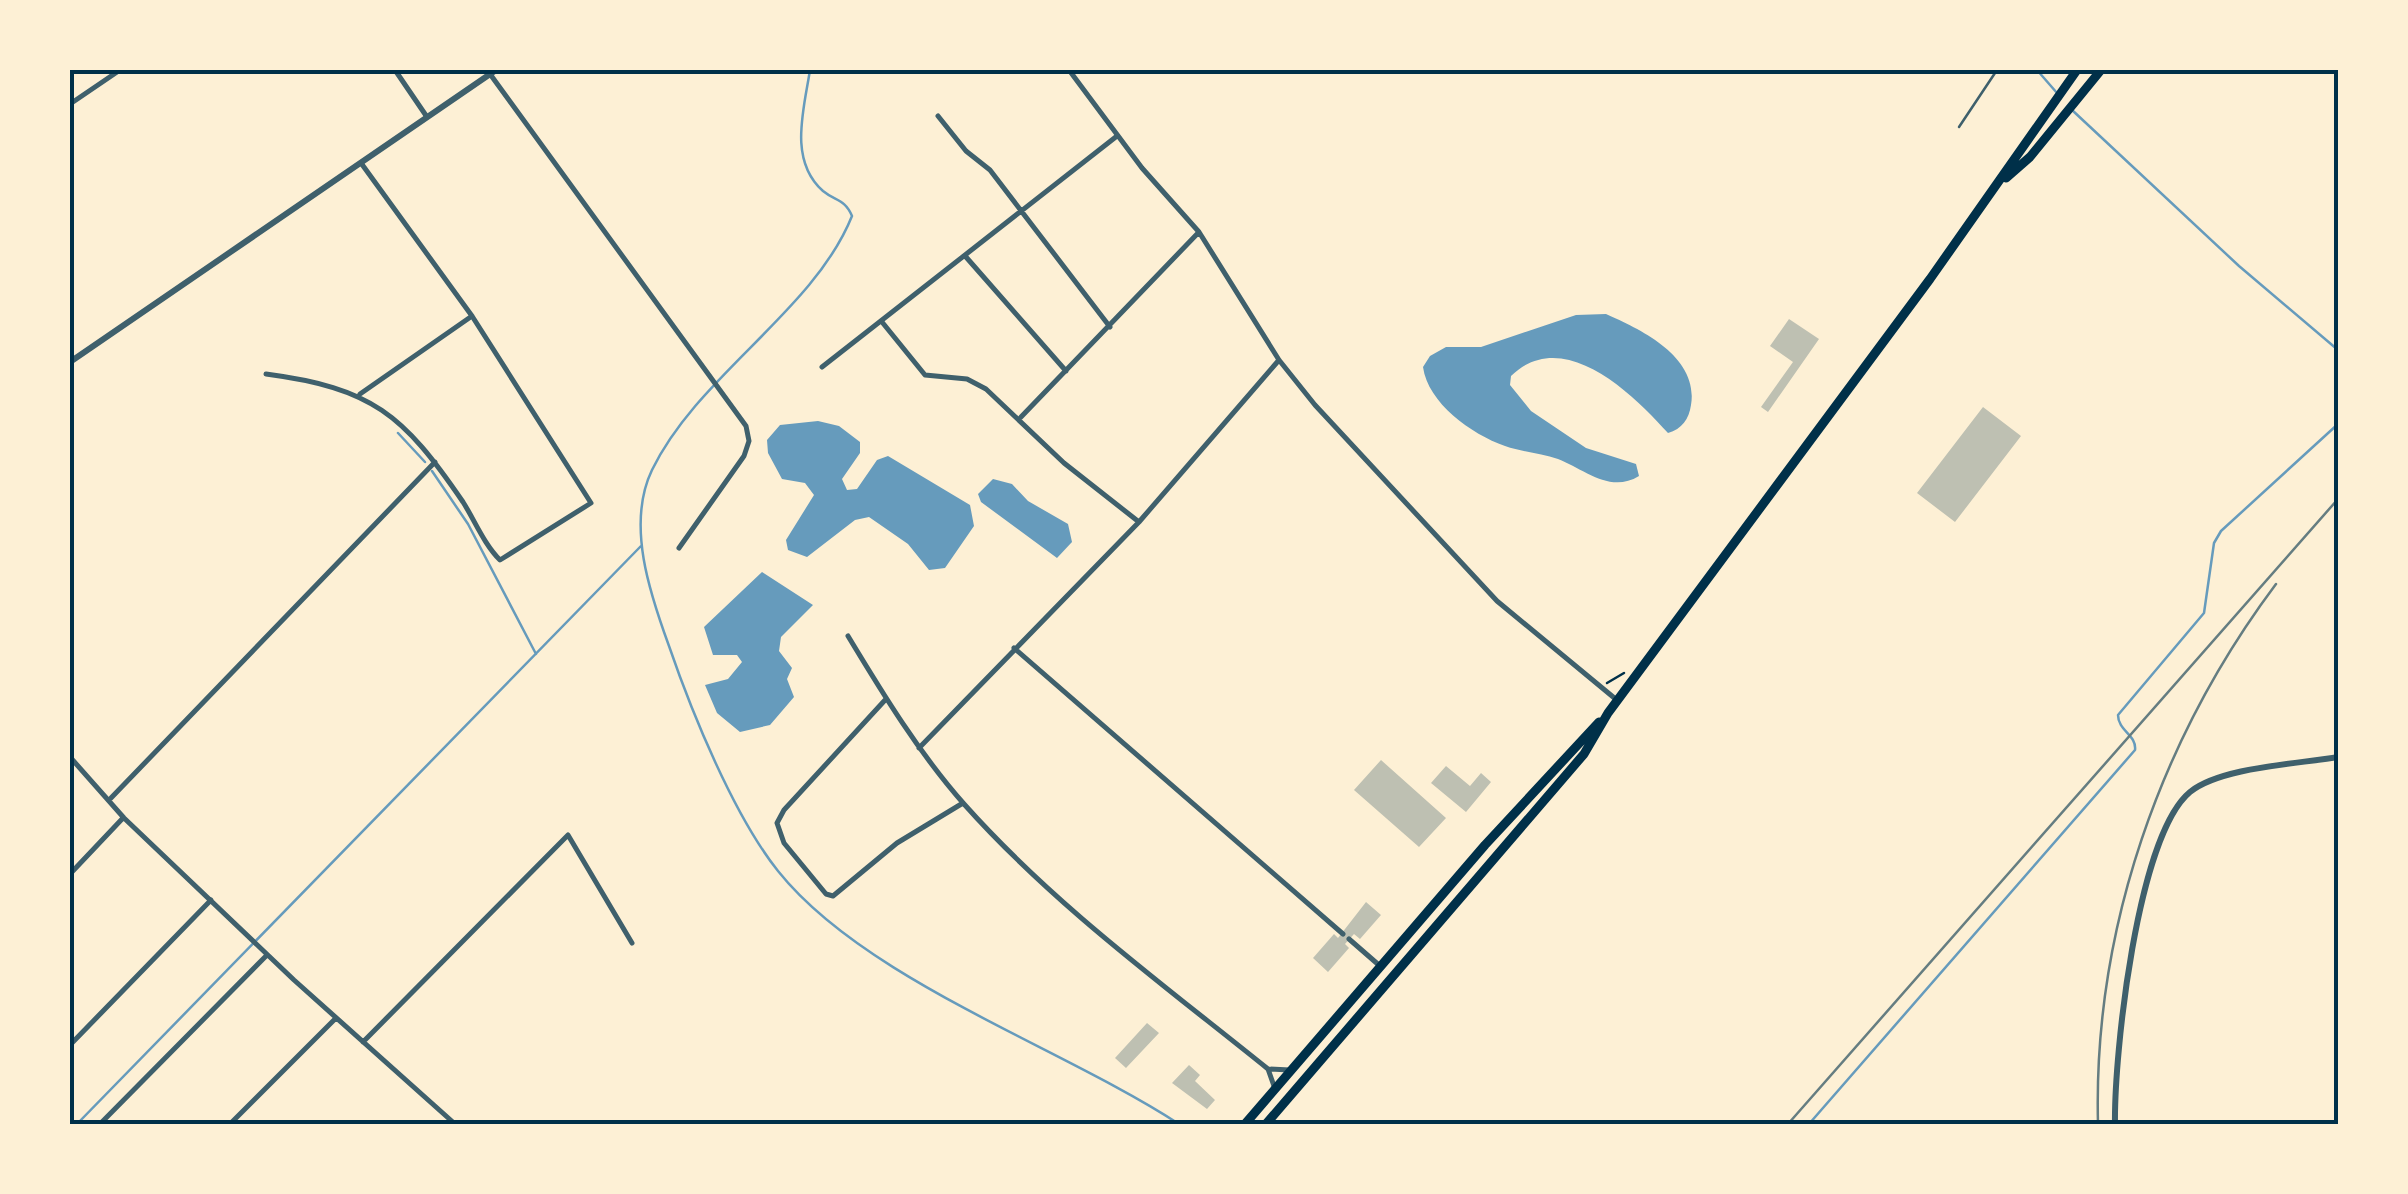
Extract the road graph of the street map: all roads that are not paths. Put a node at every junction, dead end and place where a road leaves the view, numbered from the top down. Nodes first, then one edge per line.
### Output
1 (120, 70) edge
2 (395, 70) edge
3 (1068, 70) edge
4 (1998, 70) edge
5 (2077, 70) edge
6 (2099, 71) edge
7 (493, 72) edge
8 (70, 104) edge
9 (938, 116) dead end
10 (427, 117) junction
11 (1960, 127) dead end
12 (1117, 136) junction
13 (361, 163) junction
14 (2000, 183) junction
15 (1022, 212) junction
16 (1199, 232) junction
17 (966, 256) junction
18 (472, 316) junction
19 (882, 322) junction
20 (1110, 327) junction
21 (1278, 360) junction
22 (70, 362) edge
23 (822, 367) dead end
24 (1067, 372) junction
25 (266, 374) dead end
26 (360, 394) junction
27 (1020, 418) junction
28 (436, 462) junction
29 (1139, 522) junction
30 (678, 548) dead end
31 (848, 636) dead end
32 (1014, 648) junction
33 (886, 699) junction
34 (1618, 700) junction
35 (1608, 713) junction
36 (919, 748) junction
37 (70, 757) edge
38 (2338, 757) edge
39 (110, 798) junction
40 (963, 802) junction
41 (124, 818) junction
42 (70, 874) edge
43 (210, 900) junction
44 (1343, 934) dead end
45 (1349, 939) dead end
46 (632, 944) dead end
47 (267, 955) junction
48 (1380, 966) junction
49 (336, 1018) junction
50 (363, 1042) junction
51 (70, 1045) edge
52 (1268, 1069) junction
53 (1291, 1070) junction
54 (1275, 1089) junction
55 (100, 1124) edge
56 (230, 1124) edge
57 (455, 1124) edge
58 (1245, 1124) edge
59 (1266, 1124) edge
60 (2115, 1124) edge

1 - 8 street
2 - 10 street
3 - 12 street
4 - 11 lane
5 - 14 main road
6 - 14 main road
7 - 10 street
7 - 30 street
9 - 15 street
10 - 13 street
12 - 15 street
12 - 16 street
13 - 18 street
13 - 22 street
14 - 34 main road
15 - 17 street
15 - 20 street
16 - 20 street
16 - 21 street
17 - 19 street
17 - 24 street
18 - 26 street
18 - 28 street
19 - 23 street
19 - 27 street
20 - 24 street
21 - 29 street
21 - 34 street
24 - 27 street
25 - 26 street
26 - 28 street
27 - 29 street
28 - 39 street
29 - 32 street
31 - 33 street
32 - 36 street
32 - 44 street
33 - 36 street
33 - 40 street
34 - 35 main road
35 - 48 main road
35 - 59 main road
36 - 40 street
37 - 39 street
38 - 60 street
39 - 41 street
40 - 52 street
41 - 42 street
41 - 43 street
43 - 47 street
43 - 51 street
45 - 48 street
46 - 50 street
47 - 49 street
47 - 55 street
48 - 53 main road
49 - 50 street
49 - 56 street
50 - 57 street
52 - 53 street
52 - 54 street
53 - 54 main road
54 - 58 main road

